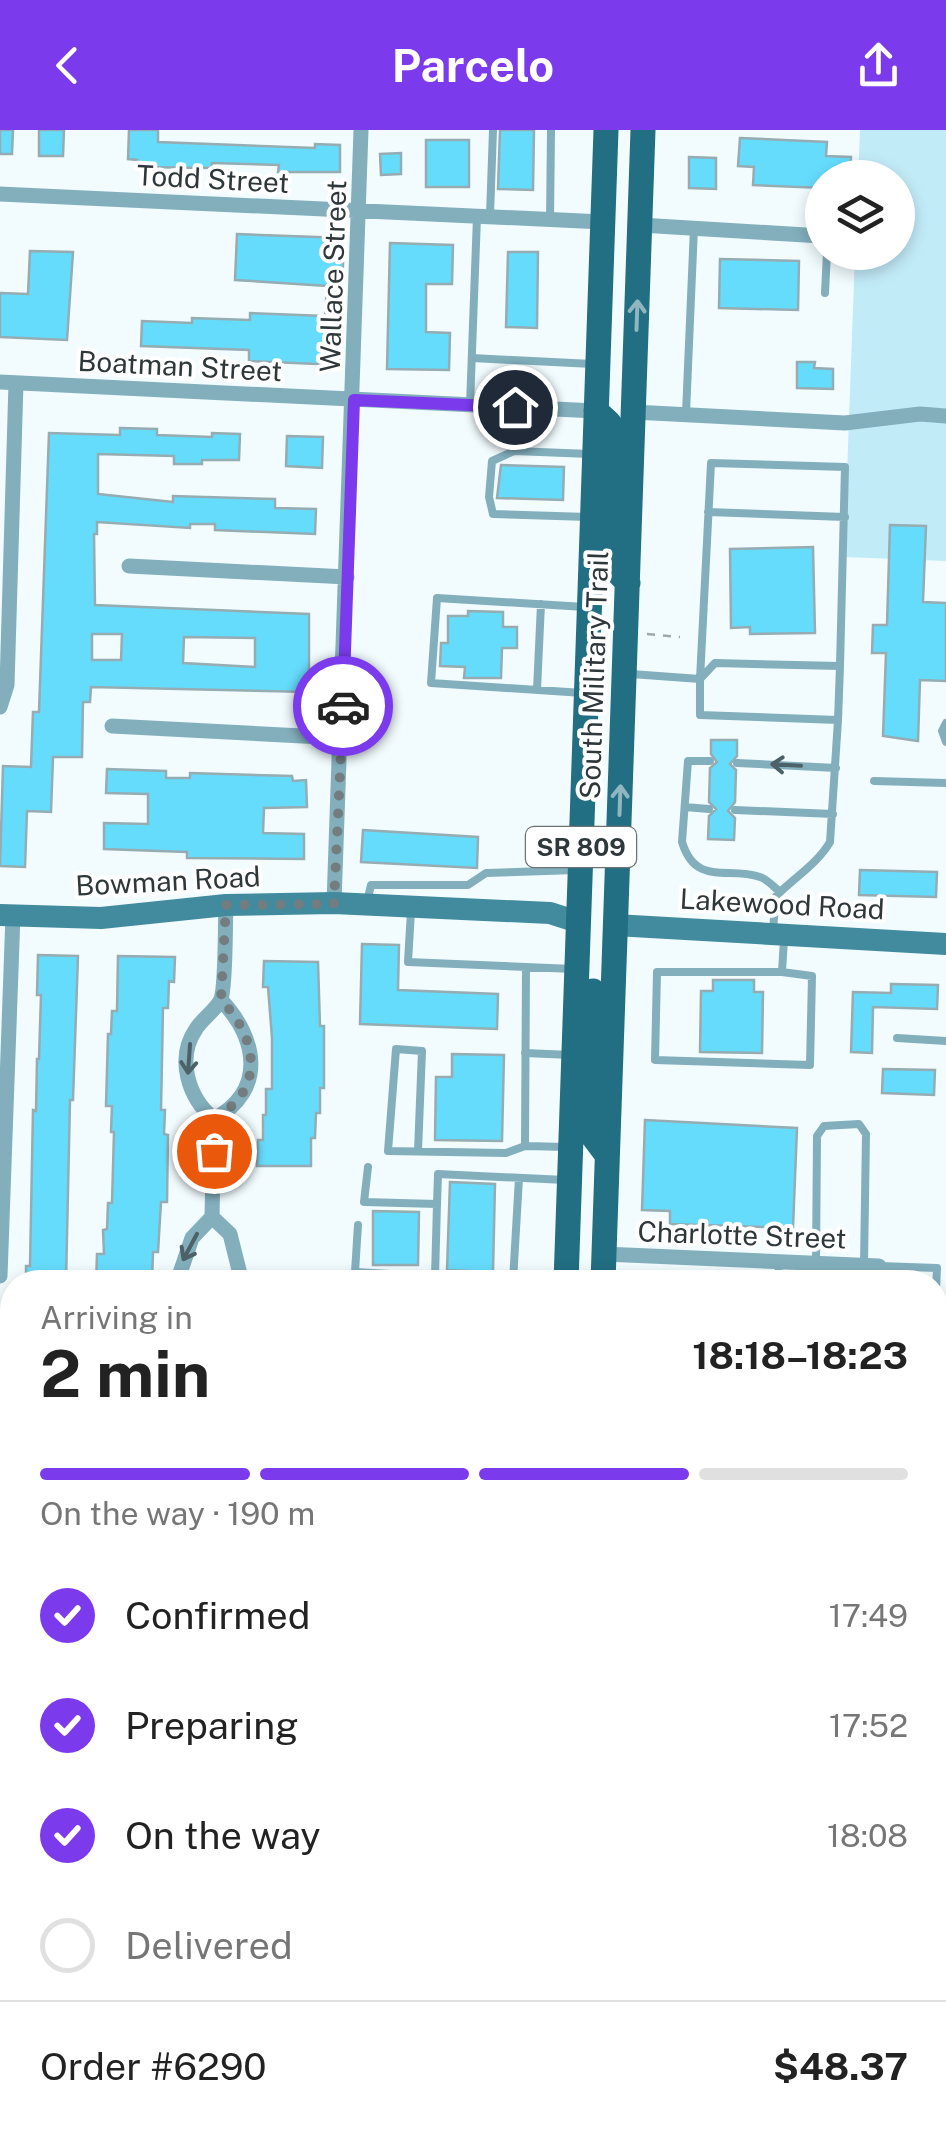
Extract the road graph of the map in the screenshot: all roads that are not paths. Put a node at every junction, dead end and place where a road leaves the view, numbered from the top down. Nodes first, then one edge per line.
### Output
1 (361, 130) edge
2 (493, 130) edge
3 (551, 130) edge
4 (606, 130) edge
5 (644, 130) edge
6 (0, 194) edge
7 (360, 211) junction
8 (483, 217) junction
9 (550, 220) junction
10 (603, 222) junction
11 (640, 225) junction
12 (694, 228) junction
13 (805, 235) edge
14 (826, 270) edge
15 (601, 280) junction
16 (825, 293) dead end
17 (472, 358) junction
18 (598, 364) junction
19 (8, 382) edge
20 (354, 400) junction
21 (470, 405) junction
22 (515, 407) junction
23 (596, 411) junction
24 (634, 412) junction
25 (686, 414) junction
26 (946, 416) edge
27 (514, 451) junction
28 (595, 454) junction
29 (708, 512) junction
30 (593, 517) junction
31 (845, 517) junction
32 (129, 566) dead end
33 (347, 577) junction
34 (628, 583) junction
35 (541, 604) junction
36 (590, 607) junction
37 (840, 666) junction
38 (624, 673) junction
39 (700, 680) junction
40 (537, 690) junction
41 (586, 704) junction
42 (0, 706) edge
43 (838, 720) junction
44 (946, 723) edge
45 (112, 726) dead end
46 (341, 738) junction
47 (946, 742) edge
48 (710, 762) dead end
49 (736, 762) dead end
50 (836, 768) junction
51 (874, 782) dead end
52 (946, 783) edge
53 (684, 808) junction
54 (709, 808) dead end
55 (735, 810) dead end
56 (833, 814) junction
57 (580, 870) junction
58 (780, 892) junction
59 (334, 904) junction
60 (226, 905) junction
61 (366, 905) junction
62 (412, 907) junction
63 (6, 915) edge
64 (578, 922) junction
65 (615, 924) junction
66 (778, 934) junction
67 (946, 944) edge
68 (526, 967) junction
69 (577, 970) junction
70 (782, 972) junction
71 (221, 1000) junction
72 (5, 1011) edge
73 (896, 1038) dead end
74 (946, 1041) edge
75 (526, 1053) junction
76 (574, 1056) junction
77 (214, 1118) junction
78 (525, 1146) junction
79 (570, 1147) junction
80 (418, 1151) junction
81 (607, 1156) junction
82 (368, 1167) dead end
83 (519, 1178) junction
84 (569, 1180) junction
85 (437, 1204) junction
86 (212, 1216) junction
87 (358, 1225) dead end
88 (604, 1254) junction
89 (779, 1261) junction
90 (816, 1263) junction
91 (867, 1265) junction
92 (943, 1266) edge
93 (0, 1270) edge
94 (181, 1270) edge
95 (239, 1270) edge
96 (355, 1270) edge
97 (435, 1270) edge
98 (514, 1270) edge
99 (566, 1270) edge
100 (578, 1270) edge
101 (603, 1270) edge
102 (779, 1270) edge
103 (864, 1270) edge

1 - 7 street, Wallace Street
2 - 8 lane
3 - 9 lane
4 - 10 main road, South Military Trail / SR 809
5 - 11 main road, South Military Trail / SR 809
6 - 7 street, Todd Street
7 - 8 street, Todd Street
7 - 20 street, Wallace Street
8 - 9 street, Todd Street
8 - 17 lane
9 - 10 street, Todd Street
10 - 15 main road, South Military Trail / SR 809
11 - 12 street
24 -> 11 main road, South Military Trail / SR 809
12 - 13 street
12 - 25 lane
14 - 16 lane
15 - 18 main road, South Military Trail / SR 809
15 - 24 main road
17 - 18 lane
17 - 21 lane
18 - 23 main road, South Military Trail / SR 809
19 - 20 street, Boatman Street
19 - 42 street
20 - 21 street, Boatman Street
20 - 33 street, Wallace Street
21 - 22 street, Boatman Street
22 - 23 street, Boatman Street
22 - 27 lane
23 - 28 main road, South Military Trail / SR 809
23 - 34 main road
24 - 25 street
24 - 34 main road, South Military Trail / SR 809
25 - 26 street
27 - 28 lane
27 - 30 lane
28 - 30 main road, South Military Trail / SR 809
29 - 31 lane
29 - 31 lane
29 - 39 lane
30 - 36 main road, South Military Trail / SR 809
31 - 37 lane
32 - 33 street
33 - 46 street, Wallace Street
34 - 38 main road, South Military Trail / SR 809
35 - 36 lane
35 - 40 lane
35 - 40 lane
36 - 41 main road, South Military Trail / SR 809
37 - 39 lane
37 - 43 lane
38 - 39 lane
65 -> 38 main road, South Military Trail / SR 809
39 - 43 lane
40 - 41 lane
41 - 57 main road, South Military Trail / SR 809
41 - 65 main road
43 - 50 lane
44 - 47 lane
45 - 46 street
46 - 59 street, Wallace Street
48 - 53 lane
50 -> 49 lane
50 - 56 lane
51 - 52 lane
53 - 54 lane
53 - 58 lane
55 - 56 lane
56 - 58 lane
57 - 61 lane
57 - 64 main road, South Military Trail / SR 809
58 - 66 lane
59 - 60 street, Bowman Road
59 - 61 street, Bowman Road
60 - 63 street, Bowman Road
60 - 71 street
61 - 62 street, Bowman Road
62 - 64 street, Bowman Road
62 - 68 lane
63 - 72 street
64 - 69 main road, South Military Trail / SR 809
64 - 81 main road
65 - 66 street, Lakewood Road
65 - 81 main road, South Military Trail / SR 809
66 - 67 street, Lakewood Road
66 - 70 lane
68 - 69 lane
68 - 75 lane
69 - 76 main road, South Military Trail / SR 809
70 - 70 lane
71 -> 77 street
71 - 77 street
72 - 93 street
73 - 74 lane
75 - 76 lane
75 - 78 lane
76 - 79 main road, South Military Trail / SR 809
77 - 86 street
78 - 79 lane
78 - 80 lane
79 - 84 main road, South Military Trail / SR 809
80 - 80 lane
81 - 88 main road, South Military Trail / SR 809
82 - 85 lane
83 - 84 lane
83 - 85 lane
83 - 98 lane
84 - 99 main road, South Military Trail / SR 809
84 - 100 main road
85 - 97 lane
86 -> 94 street
86 - 95 street
87 - 96 lane
88 - 89 street, Charlotte Street
88 - 101 main road, South Military Trail / SR 809
89 - 90 street, Charlotte Street
89 - 102 lane
90 - 91 street, Charlotte Street
90 - 91 lane
91 - 92 lane
91 - 103 lane

